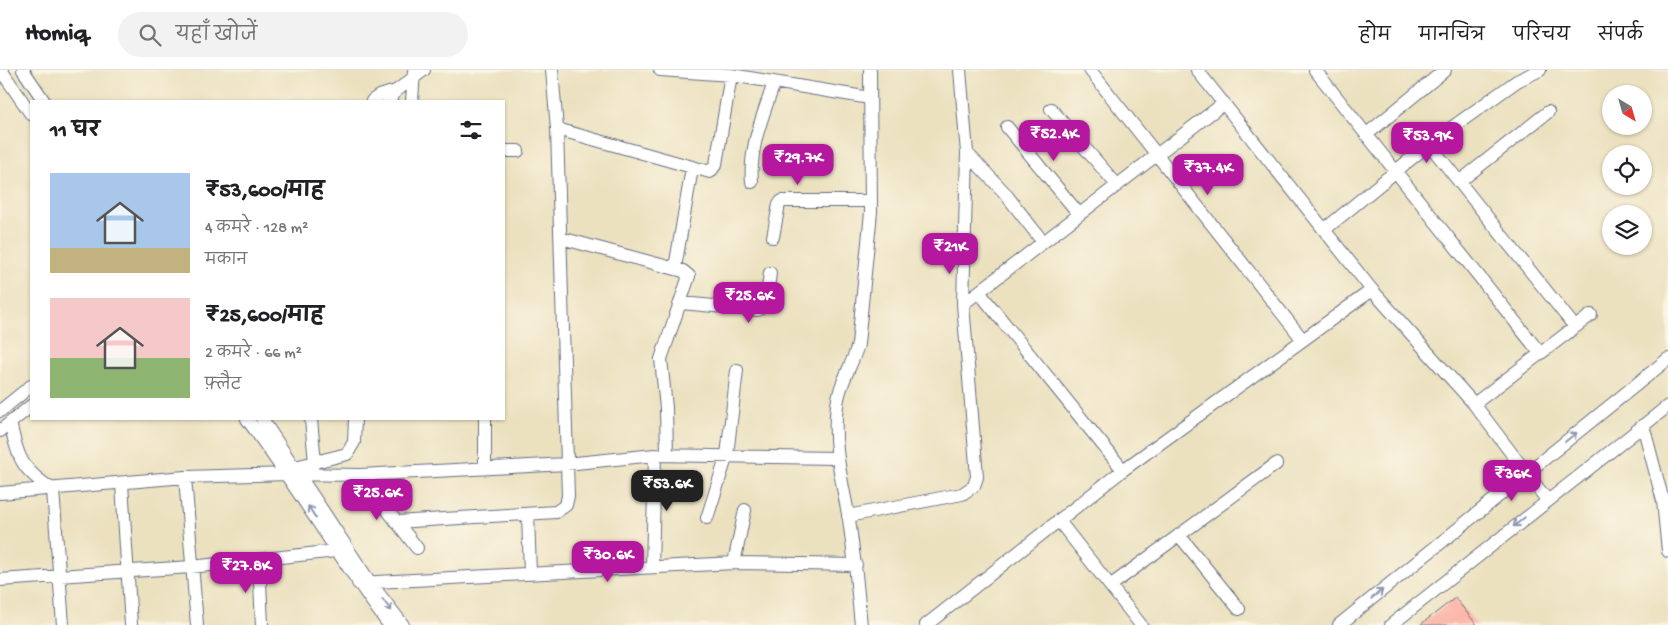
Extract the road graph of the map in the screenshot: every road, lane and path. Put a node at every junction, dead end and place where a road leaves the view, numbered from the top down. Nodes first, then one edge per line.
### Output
1 (1, 70) edge
2 (23, 70) edge
3 (552, 70) edge
4 (660, 70) edge
5 (870, 70) edge
6 (960, 70) edge
7 (1090, 70) edge
8 (1197, 70) edge
9 (1315, 70) edge
10 (1446, 70) edge
11 (1540, 70) edge
12 (701, 71) edge
13 (417, 72) edge
14 (731, 76) junction
15 (774, 83) junction
16 (392, 96) edge
17 (870, 98) junction
18 (43, 100) edge
19 (373, 100) edge
20 (412, 100) edge
21 (1224, 103) junction
22 (1051, 109) dead end
23 (1548, 112) dead end
24 (30, 113) edge
25 (1007, 127) dead end
26 (557, 129) junction
27 (1367, 134) junction
28 (1429, 144) junction
29 (505, 151) edge
30 (518, 151) dead end
31 (967, 153) junction
32 (1157, 154) junction
33 (692, 168) junction
34 (1397, 171) junction
35 (752, 182) dead end
36 (1459, 182) junction
37 (1117, 185) junction
38 (871, 201) junction
39 (1080, 214) junction
40 (1324, 230) junction
41 (773, 237) dead end
42 (561, 238) junction
43 (1043, 242) junction
44 (675, 268) junction
45 (770, 273) dead end
46 (1372, 290) junction
47 (979, 292) junction
48 (681, 303) junction
49 (963, 304) junction
50 (1591, 315) dead end
51 (1575, 327) junction
52 (1303, 340) junction
53 (1540, 353) junction
54 (1668, 359) edge
55 (737, 370) dead end
56 (30, 387) edge
57 (1474, 404) junction
58 (1668, 406) edge
59 (30, 407) edge
60 (0, 411) edge
61 (248, 420) edge
62 (263, 420) edge
63 (311, 420) edge
64 (355, 420) edge
65 (485, 420) edge
66 (1643, 425) junction
67 (5, 427) edge
68 (661, 455) junction
69 (727, 455) junction
70 (837, 458) junction
71 (315, 463) junction
72 (566, 464) junction
73 (1276, 464) dead end
74 (484, 468) junction
75 (1123, 470) junction
76 (295, 472) junction
77 (1526, 474) junction
78 (360, 475) junction
79 (185, 477) junction
80 (122, 484) junction
81 (53, 490) junction
82 (0, 493) edge
83 (1547, 500) junction
84 (1666, 500) edge
85 (745, 510) dead end
86 (528, 515) junction
87 (848, 516) junction
88 (707, 518) dead end
89 (1059, 521) junction
90 (396, 522) junction
91 (1179, 535) junction
92 (417, 548) dead end
93 (336, 551) junction
94 (1668, 551) edge
95 (259, 561) junction
96 (734, 563) junction
97 (856, 565) junction
98 (652, 567) junction
99 (191, 568) junction
100 (126, 572) junction
101 (530, 573) junction
102 (60, 575) junction
103 (0, 580) edge
104 (364, 582) junction
105 (1110, 586) junction
106 (1239, 609) dead end
107 (63, 625) edge
108 (130, 625) edge
109 (197, 625) edge
110 (262, 625) edge
111 (389, 625) edge
112 (403, 625) edge
113 (861, 625) edge
114 (926, 625) edge
115 (1141, 625) edge
116 (1339, 625) edge
117 (1391, 625) edge

1 - 24 street
2 - 18 street
3 - 26 street
4 - 12 street
5 - 17 street
6 - 31 street
7 - 32 street
8 - 21 street
9 - 27 street
10 - 27 street
11 - 28 street
12 - 14 street
13 - 16 street
13 - 20 street
14 - 15 street
14 - 33 street
15 - 17 street
15 - 35 street
16 - 19 street
17 - 38 street
21 - 32 street
21 - 40 street
22 - 37 street
23 - 36 street
25 - 39 street
26 - 33 street
26 - 42 street
27 - 34 street
28 - 34 street
28 - 36 street
29 - 30 street
31 - 43 street
31 - 49 street
32 - 37 street
32 - 52 street
33 - 44 street
34 - 40 street
34 - 53 street
36 - 51 street
37 - 39 street
38 - 41 street
38 - 70 street
39 - 43 street
40 - 46 street
42 - 44 street
42 - 72 street
43 - 47 street
44 - 48 street
45 - 48 street
46 - 52 street
46 - 57 street
47 - 49 street
47 - 75 street
48 - 68 street
49 - 87 street
50 - 51 street
51 - 53 street
52 - 75 street
53 - 57 street
77 -> 54 street
55 - 69 street
56 - 60 street
57 - 77 street
58 - 66 street
59 - 67 street
61 - 76 street
62 - 76 street
63 - 71 street
64 - 71 street
65 - 74 street
66 - 83 street
66 - 84 street
67 - 81 street
68 - 69 street
68 - 72 street
68 - 98 street
69 - 70 street
69 - 88 street
70 - 87 street
71 - 76 street
72 - 74 street
72 - 86 street
73 - 91 street
74 - 78 street
75 - 89 street
76 - 78 street
76 - 79 street
93 -> 76 street
76 - 104 street
77 - 83 street
116 -> 77 street
78 - 90 street
79 - 80 street
79 - 99 street
80 - 81 street
80 - 100 street
81 - 82 street
81 - 102 street
83 -> 117 street
84 - 94 street
85 - 96 street
86 - 90 street
86 - 101 street
87 - 97 street
89 - 105 street
89 - 114 street
90 - 92 street
91 - 105 street
91 - 106 street
93 - 95 street
93 - 104 street
95 - 99 street
95 - 110 street
96 - 97 street
96 - 98 street
97 - 113 street
98 - 101 street
99 - 100 street
99 - 109 street
100 - 102 street
100 - 108 street
101 - 104 street
102 - 103 street
102 - 107 street
104 - 111 street
104 -> 112 street
105 - 115 street

